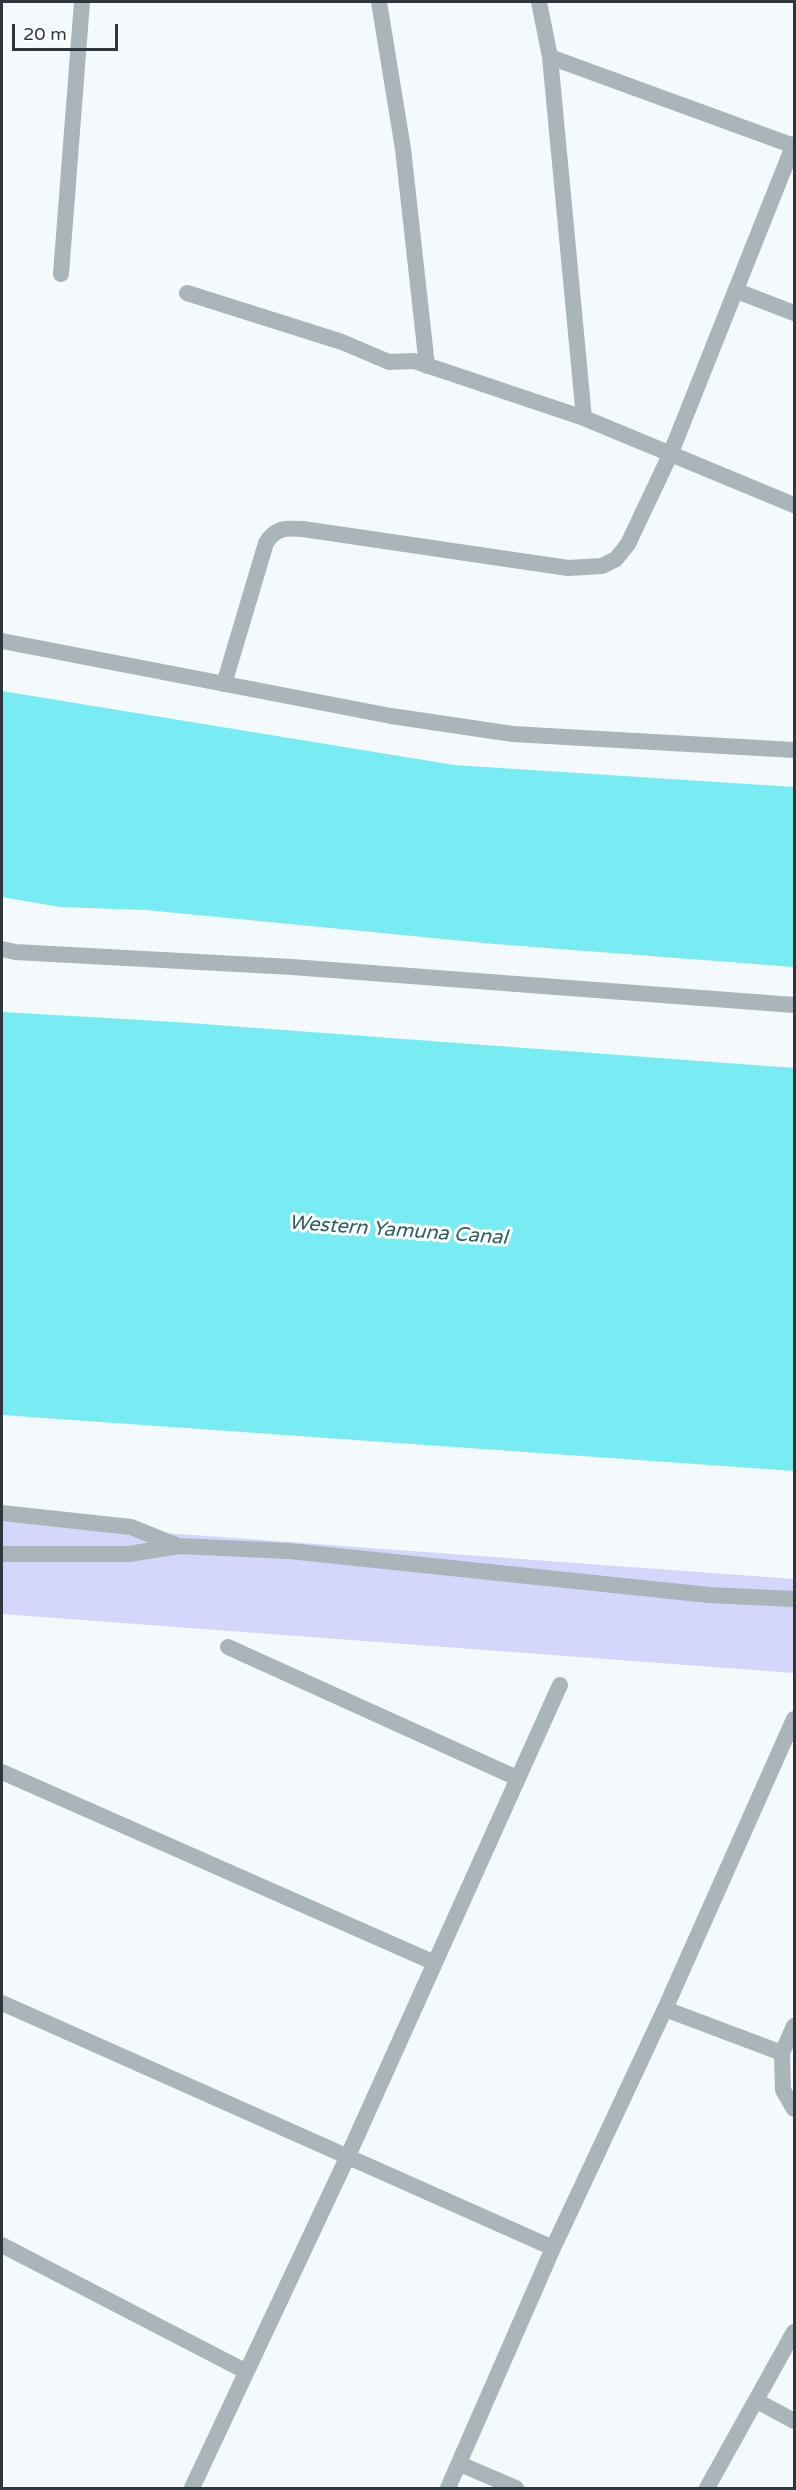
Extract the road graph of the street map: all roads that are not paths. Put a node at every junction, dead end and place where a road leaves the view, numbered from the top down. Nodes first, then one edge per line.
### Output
1 (82, 2) edge
2 (379, 2) edge
3 (539, 2) edge
4 (550, 57) junction
5 (794, 146) edge
6 (61, 274) dead end
7 (736, 291) junction
8 (187, 293) dead end
9 (795, 313) edge
10 (427, 366) junction
11 (584, 418) junction
12 (669, 455) junction
13 (795, 505) edge
14 (2, 641) edge
15 (224, 684) junction
16 (795, 750) edge
17 (2, 949) edge
18 (795, 1005) edge
19 (2, 1514) edge
20 (179, 1546) junction
21 (2, 1554) edge
22 (795, 1599) edge
23 (228, 1647) dead end
24 (560, 1685) dead end
25 (795, 1719) edge
26 (2, 1772) edge
27 (518, 1778) junction
28 (435, 1963) junction
29 (2, 2003) edge
30 (665, 2008) junction
31 (795, 2026) edge
32 (782, 2053) junction
33 (795, 2109) edge
34 (347, 2158) junction
35 (2, 2245) edge
36 (553, 2248) junction
37 (795, 2331) edge
38 (245, 2371) junction
39 (757, 2401) junction
40 (795, 2421) edge
41 (460, 2464) junction
42 (192, 2488) edge
43 (448, 2488) edge
44 (516, 2488) edge
45 (707, 2488) edge

1 - 6 street
2 - 10 street
3 - 4 street
4 - 5 street
4 - 11 street
5 - 7 street
7 - 9 street
7 - 12 street
8 - 10 street
10 - 11 street
11 - 12 street
12 - 13 street
12 - 15 street
14 - 15 street
15 - 16 street
17 - 18 street
19 - 20 street
20 - 21 street
20 - 22 street
23 - 27 street
24 - 27 street
25 - 30 street
26 - 28 street
27 - 28 street
28 - 34 street
29 - 34 street
30 - 32 street
30 - 36 street
31 - 32 street
32 - 33 street
34 - 36 street
34 - 38 street
35 - 38 street
36 - 41 street
37 - 39 street
38 - 42 street
39 - 40 street
39 - 45 street
41 - 43 street
41 - 44 street

